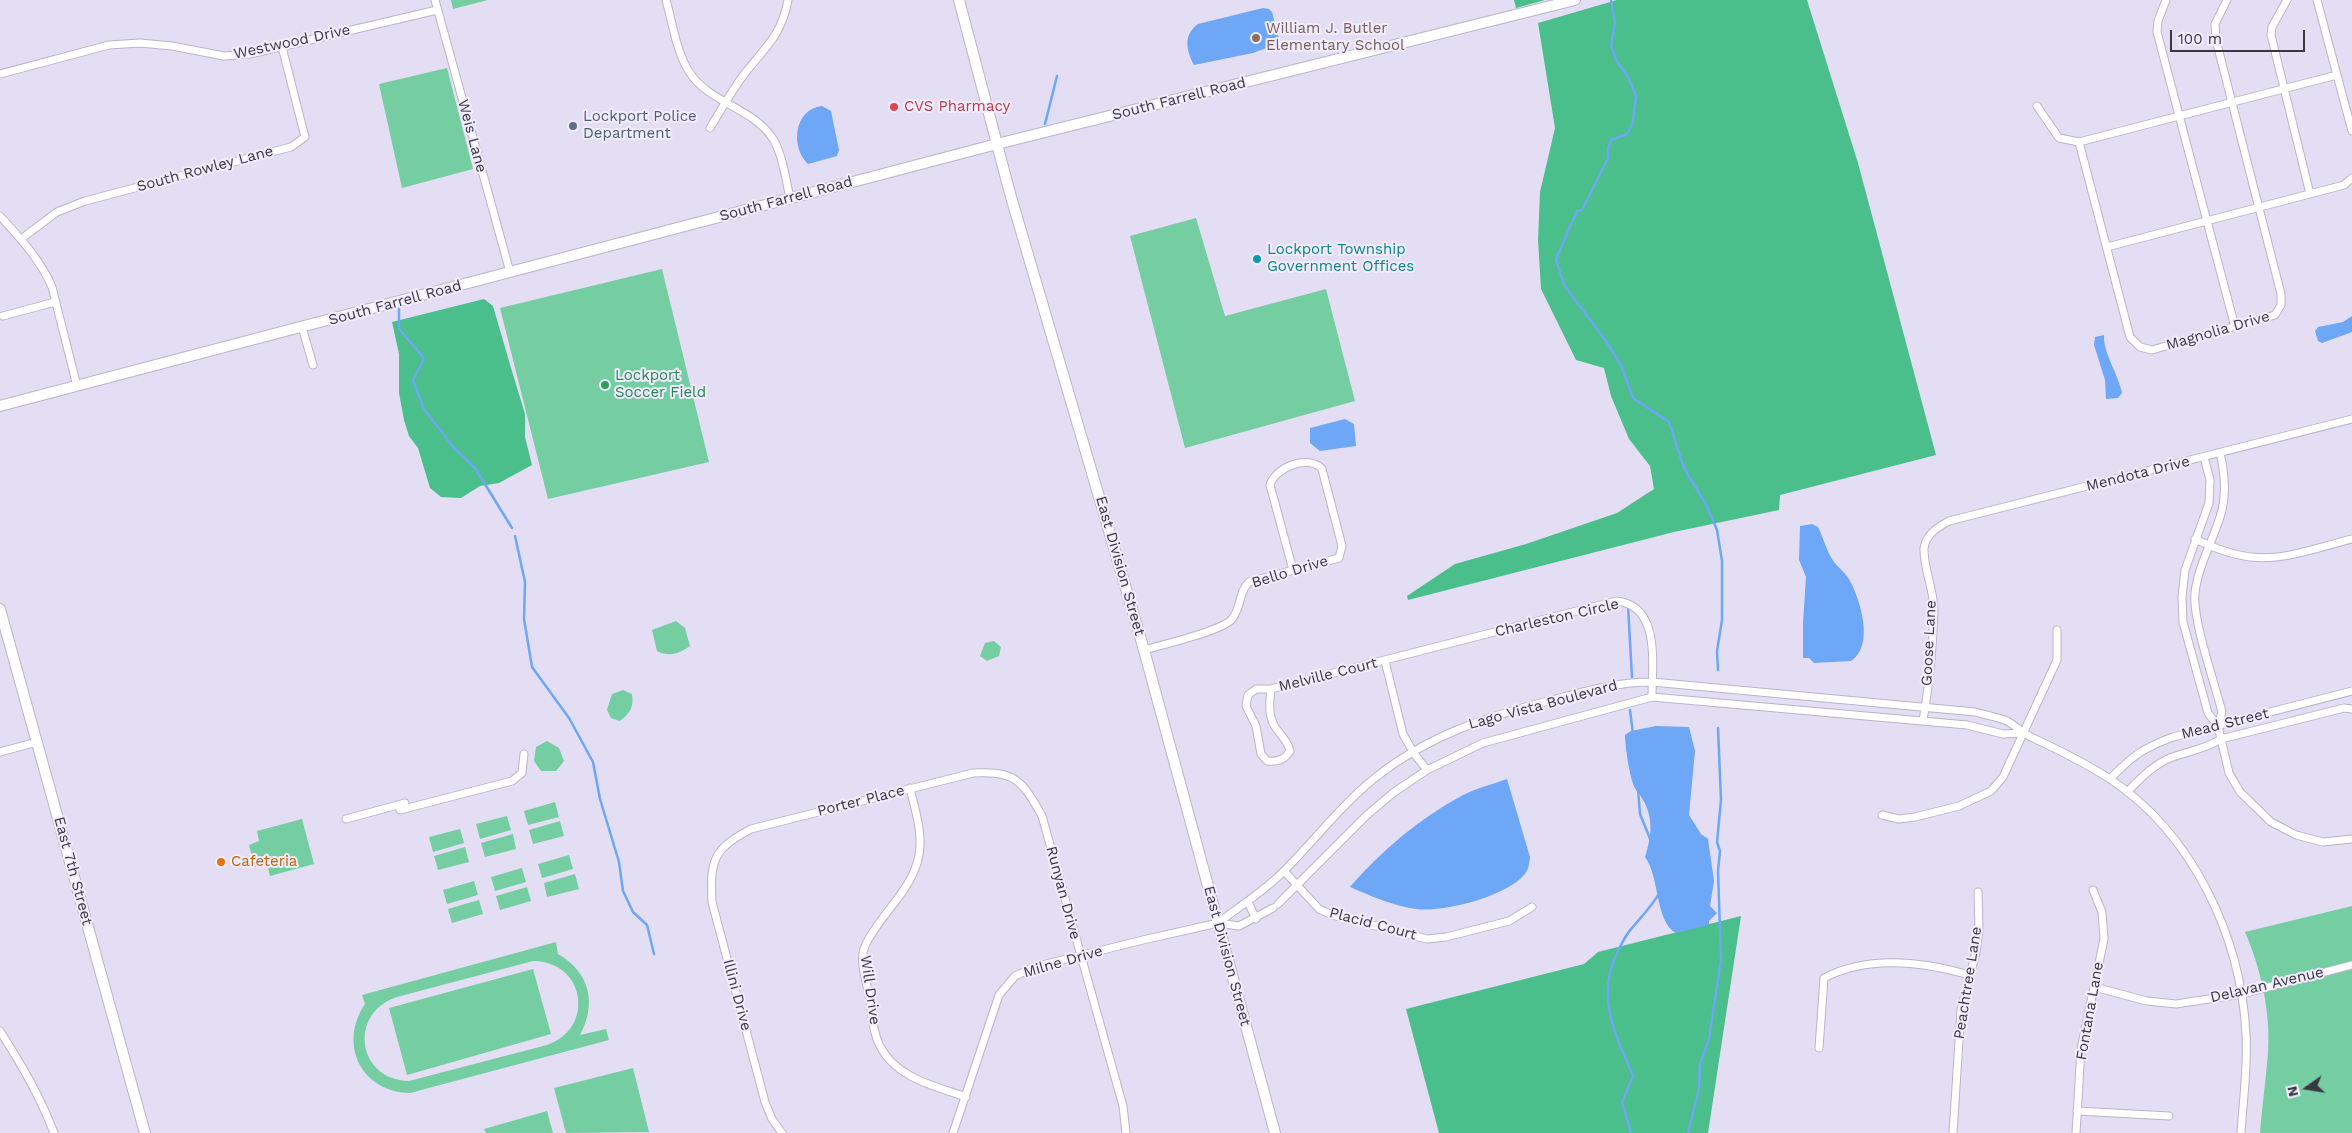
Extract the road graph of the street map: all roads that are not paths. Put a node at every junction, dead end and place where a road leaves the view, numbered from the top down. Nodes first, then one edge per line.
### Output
1 (435, 0) edge
2 (666, 0) edge
3 (788, 0) edge
4 (959, 0) edge
5 (1575, 0) edge
6 (2166, 0) edge
7 (2226, 0) edge
8 (2287, 0) edge
9 (2317, 0) edge
10 (437, 10) junction
11 (282, 47) junction
12 (0, 74) edge
13 (2337, 75) junction
14 (2285, 89) junction
15 (727, 102) junction
16 (2232, 102) junction
17 (2037, 106) dead end
18 (2178, 116) junction
19 (710, 128) dead end
20 (2352, 131) edge
21 (2079, 142) junction
22 (997, 144) junction
23 (2352, 178) edge
24 (2310, 194) junction
25 (790, 198) junction
26 (2259, 208) junction
27 (0, 216) edge
28 (2207, 222) junction
29 (21, 239) junction
30 (2107, 247) junction
31 (510, 272) junction
32 (55, 302) junction
33 (3, 316) dead end
34 (302, 327) junction
35 (2235, 327) junction
36 (313, 365) dead end
37 (77, 386) junction
38 (0, 406) edge
39 (2352, 419) edge
40 (2220, 453) junction
41 (2204, 457) junction
42 (1928, 536) joint
43 (2194, 538) junction
44 (2352, 539) edge
45 (2209, 546) junction
46 (1293, 570) junction
47 (0, 609) edge
48 (2056, 630) dead end
49 (1144, 650) junction
50 (1385, 661) junction
51 (1652, 682) junction
52 (1270, 690) junction
53 (2352, 691) edge
54 (1652, 697) junction
55 (1925, 706) junction
56 (2352, 709) edge
57 (1922, 721) junction
58 (2218, 726) junction
59 (2023, 734) junction
60 (2221, 739) junction
61 (37, 742) junction
62 (0, 752) edge
63 (1413, 752) junction
64 (524, 754) dead end
65 (1427, 770) junction
66 (1013, 777) joint
67 (2110, 779) junction
68 (910, 788) junction
69 (2127, 792) junction
70 (405, 803) dead end
71 (400, 810) dead end
72 (1882, 815) dead end
73 (346, 819) dead end
74 (2352, 839) edge
75 (717, 854) joint
76 (1284, 871) junction
77 (1297, 887) junction
78 (2093, 890) dead end
79 (1978, 892) dead end
80 (1248, 902) junction
81 (1532, 907) dead end
82 (1256, 919) junction
83 (1218, 923) junction
84 (1080, 956) junction
85 (2352, 965) edge
86 (1969, 975) junction
87 (2094, 988) junction
88 (2242, 994) junction
89 (0, 1031) edge
90 (1819, 1048) dead end
91 (966, 1097) junction
92 (2077, 1111) junction
93 (2169, 1116) dead end
94 (54, 1133) edge
95 (145, 1133) edge
96 (782, 1133) edge
97 (953, 1133) edge
98 (1126, 1133) edge
99 (1275, 1133) edge
100 (1953, 1133) edge
101 (2076, 1133) edge
102 (2241, 1133) edge

1 - 10 street, Weis Lane
2 - 15 street
3 - 15 street
4 - 22 street, East Division Street
5 - 22 street, South Farrell Road
6 - 18 street
7 - 16 street, Magnolia Drive
8 - 14 street
9 - 13 street
10 - 11 street, Westwood Drive
10 - 31 street, Weis Lane
11 - 12 street, Westwood Drive
11 - 29 street, South Rowley Lane
13 - 14 street
13 - 20 street
14 - 16 street
14 - 24 street
15 - 19 street
15 - 25 street
16 - 18 street
16 - 26 street, Magnolia Drive
17 - 21 street
18 - 21 street
18 - 28 street
21 - 30 street, Magnolia Drive
22 - 25 street, South Farrell Road
22 - 49 street, East Division Street
23 - 24 street
24 - 26 street
25 - 31 street, South Farrell Road
26 - 28 street
26 - 35 street, Magnolia Drive
27 - 29 street
28 - 30 street
28 - 35 street
29 - 32 street
30 - 35 street, Magnolia Drive
31 - 34 street, South Farrell Road
32 - 33 street
32 - 37 street
34 - 36 street
34 - 37 street, South Farrell Road
37 - 38 street, South Farrell Road
39 - 40 street, Mendota Drive
40 - 41 street, Mendota Drive
40 - 45 street
41 - 42 street, Mendota Drive
41 - 43 street
42 - 55 street, Goose Lane
43 - 45 street
43 - 58 street
44 - 45 street
45 - 58 street
46 - 46 street, Bello Drive
46 - 49 street, Bello Drive
47 - 61 street, East 7th Street
48 - 59 street
49 - 83 street, East Division Street
50 - 51 street, Charleston Circle
50 - 52 street, Melville Court
50 - 63 street
51 - 54 street, Charleston Circle
51 - 55 street, Lago Vista Boulevard
51 - 63 street, Lago Vista Boulevard
52 - 52 street, Melville Court
53 - 58 street, Mead Street
54 - 57 street, Lago Vista Boulevard
54 - 65 street, Lago Vista Boulevard
55 - 57 street, Goose Lane
55 - 59 street, Lago Vista Boulevard
56 - 60 street, Mead Street
57 - 59 street, Lago Vista Boulevard
58 - 60 street
58 - 67 street, Mead Street
59 - 67 street, Lago Vista Boulevard
59 - 72 street
60 - 69 street, Mead Street
60 - 74 street
61 - 62 street
61 - 95 street, East 7th Street
63 - 65 street
63 - 76 street, Lago Vista Boulevard
64 - 71 street
65 - 77 street, Lago Vista Boulevard
66 - 68 street, Porter Place
66 - 84 street, Runyan Drive
67 - 69 street, Lago Vista Boulevard
68 - 75 street, Porter Place
68 - 91 street, Will Drive
69 - 88 street, Lago Vista Boulevard
70 - 73 street
75 - 96 street, Illini Drive
76 - 77 street, Placid Court
76 - 80 street, Lago Vista Boulevard
77 - 81 street, Placid Court
77 - 82 street, Lago Vista Boulevard
78 - 87 street, Fontana Lane
79 - 86 street, Peachtree Lane
80 - 82 street
80 - 83 street, Lago Vista Boulevard
82 - 83 street, Lago Vista Boulevard
83 - 84 street, Milne Drive
83 - 99 street, East Division Street
84 - 91 street, Milne Drive
84 - 98 street, Runyan Drive
85 - 88 street, Delavan Avenue
86 - 90 street
86 - 100 street, Peachtree Lane
87 - 88 street, Delavan Avenue
87 - 92 street, Fontana Lane
88 - 102 street, Lago Vista Boulevard
89 - 94 street
91 - 97 street, Milne Drive
92 - 93 street
92 - 101 street, Fontana Lane

